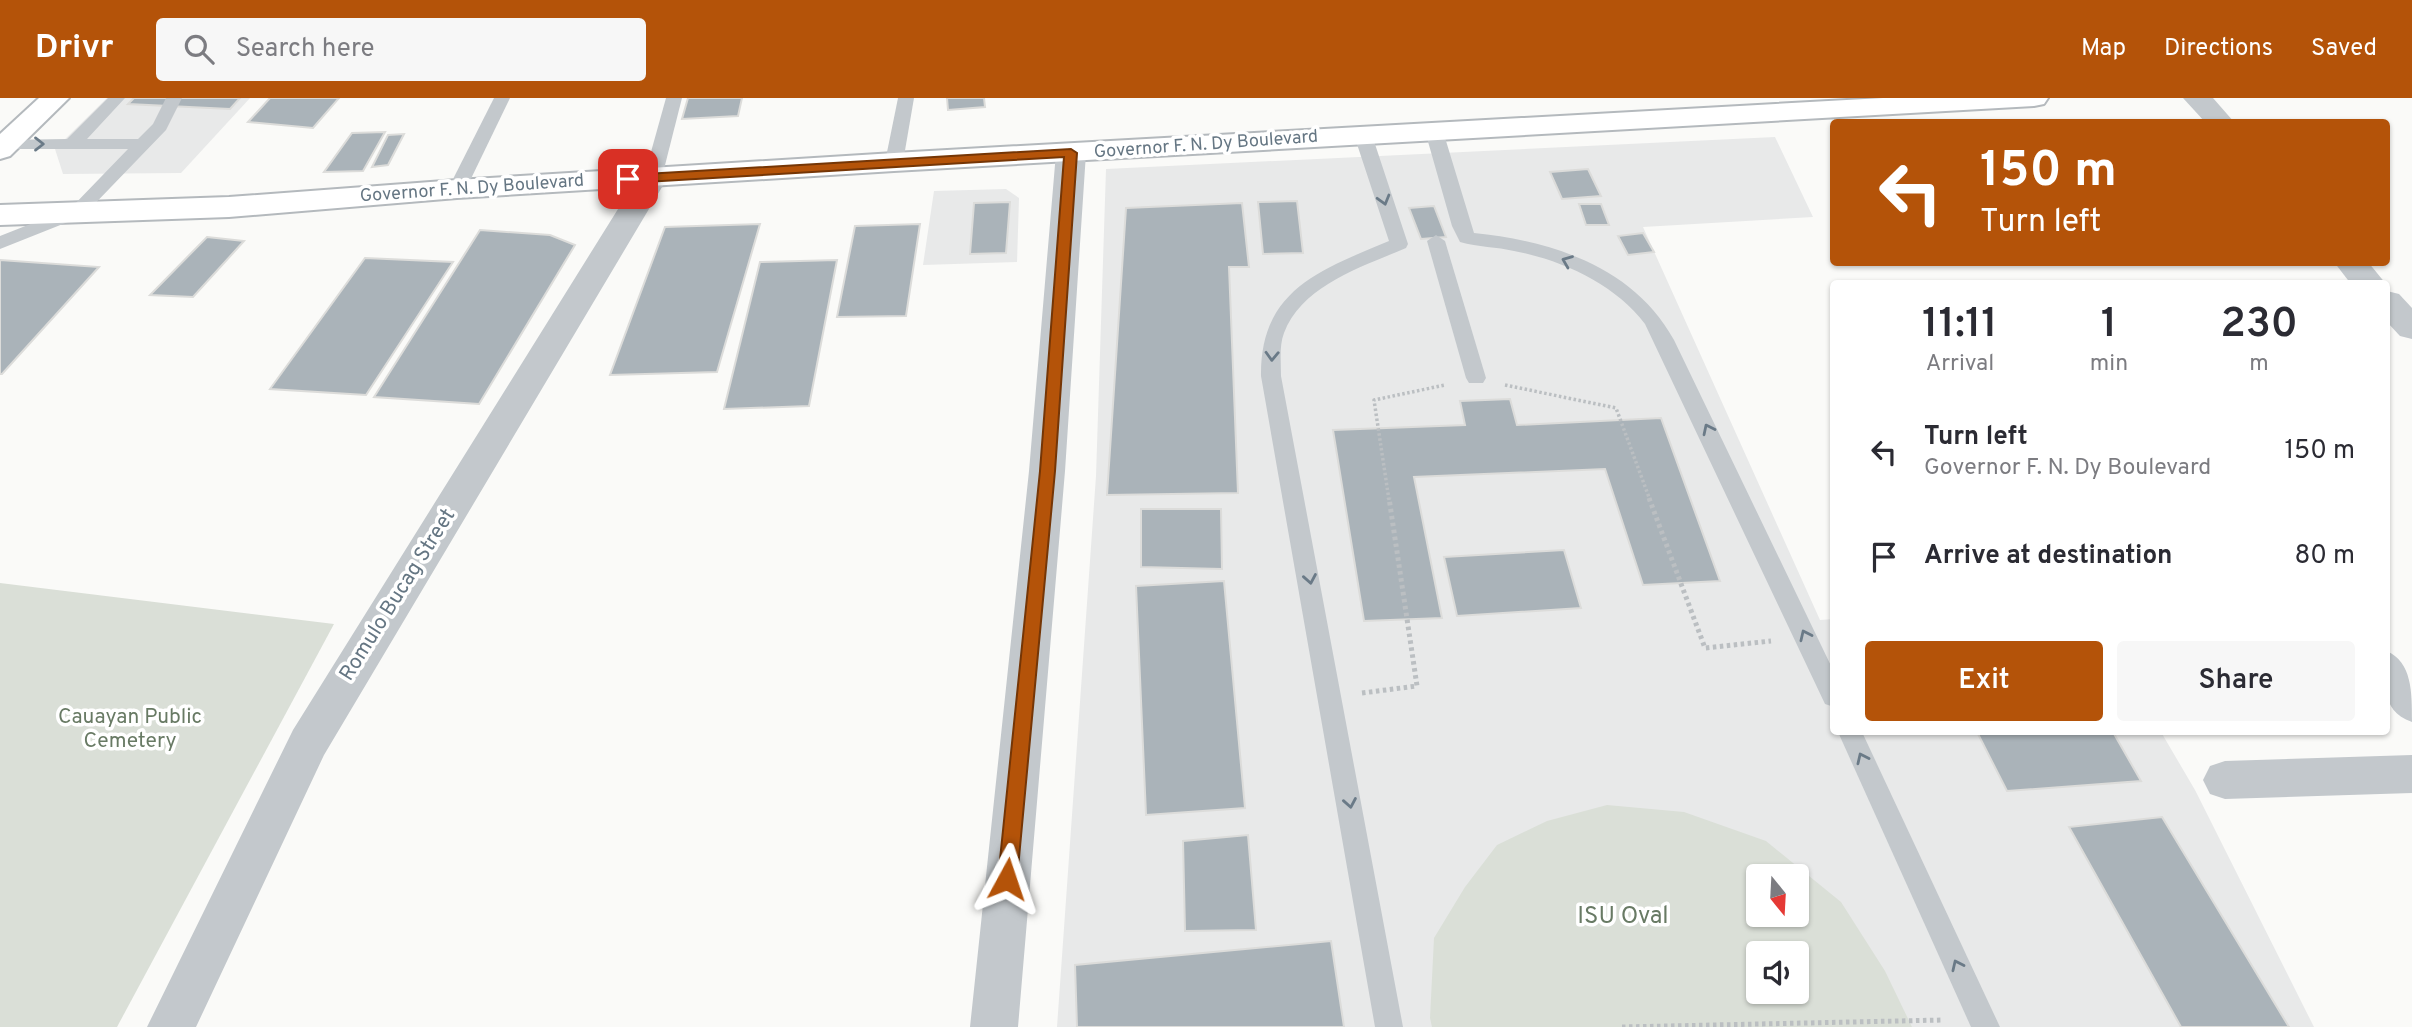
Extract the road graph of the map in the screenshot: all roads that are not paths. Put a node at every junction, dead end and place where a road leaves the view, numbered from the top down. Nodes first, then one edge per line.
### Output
1 (55, 98) edge
2 (117, 98) edge
3 (174, 98) edge
4 (502, 98) edge
5 (674, 98) edge
6 (906, 98) edge
7 (2034, 98) edge
8 (2197, 98) edge
9 (1819, 103) edge
10 (2217, 119) edge
11 (1434, 131) junction
12 (1363, 135) junction
13 (72, 144) junction
14 (143, 144) junction
15 (3, 147) edge
16 (1071, 153) junction
17 (894, 162) junction
18 (653, 177) junction
19 (457, 189) junction
20 (77, 212) junction
21 (0, 215) edge
22 (1467, 238) junction
23 (1436, 241) junction
24 (0, 243) edge
25 (1399, 244) junction
26 (2354, 266) edge
27 (2366, 280) edge
28 (2390, 305) edge
29 (2412, 328) edge
30 (1476, 378) road end
31 (2390, 672) edge
32 (1830, 688) edge
33 (2412, 704) edge
34 (1851, 735) edge
35 (2412, 774) edge
36 (2225, 780) dead end
37 (1984, 1023) edge
38 (171, 1027) edge
39 (994, 1027) edge
40 (1389, 1027) edge

1 - 15 highway
2 - 13 lane
3 - 14 lane
4 - 19 lane
5 - 18 lane
6 - 17 lane
7 - 9 highway, Governor F. N. Dy Boulevard
8 - 10 street
9 - 11 highway, Governor F. N. Dy Boulevard
11 - 12 highway, Governor F. N. Dy Boulevard
11 - 22 lane
12 - 16 highway, Governor F. N. Dy Boulevard
12 -> 25 lane
13 - 14 lane
15 -> 13 lane
14 - 20 lane
16 - 17 highway, Governor F. N. Dy Boulevard
16 - 39 street
17 - 18 highway, Governor F. N. Dy Boulevard
18 - 19 highway, Governor F. N. Dy Boulevard
18 - 38 street, Romulo Bucag Street
19 - 20 highway, Governor F. N. Dy Boulevard
20 - 21 highway, Governor F. N. Dy Boulevard
20 - 24 lane
22 - 23 lane
32 -> 22 lane
23 - 25 lane
23 - 30 lane
25 -> 40 lane
26 - 27 street
28 - 29 street
31 - 33 street
37 -> 34 lane
35 - 36 street

